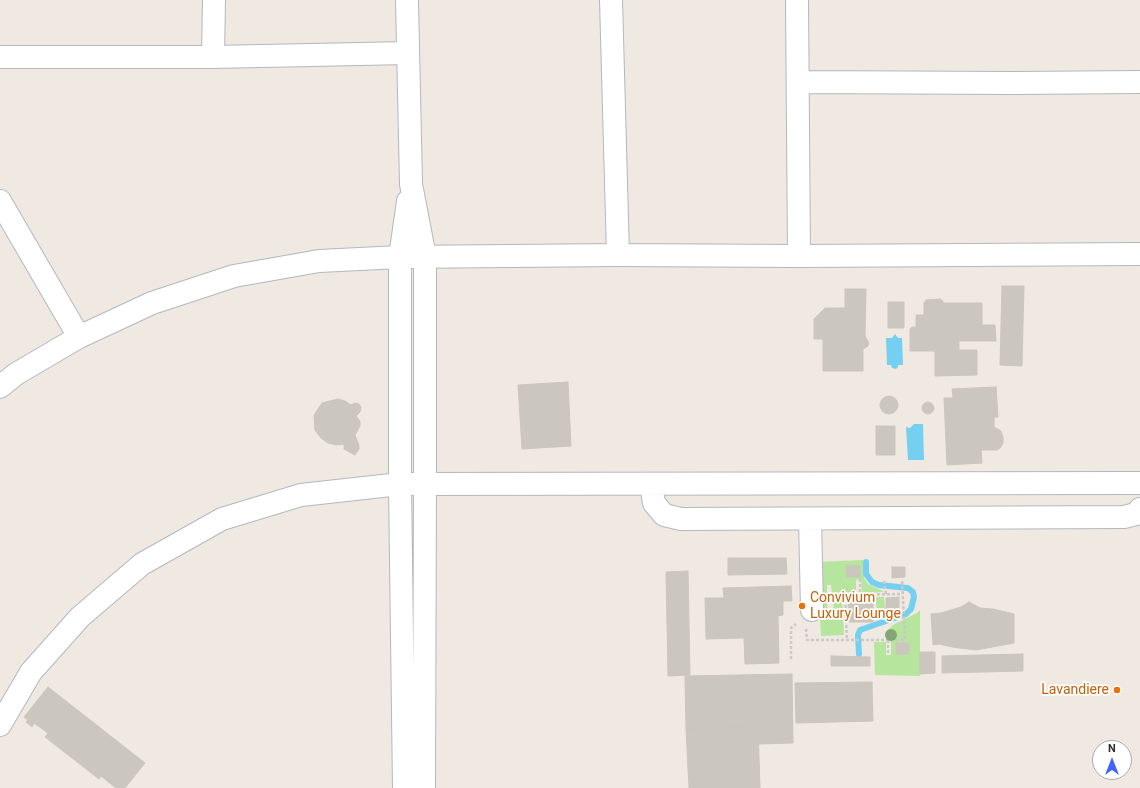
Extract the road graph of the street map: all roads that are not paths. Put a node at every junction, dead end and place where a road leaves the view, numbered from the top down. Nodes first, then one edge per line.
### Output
1 (214, 0) edge
2 (407, 0) edge
3 (611, 0) edge
4 (797, 0) edge
5 (408, 53) junction
6 (0, 57) edge
7 (213, 57) junction
8 (799, 82) junction
9 (1140, 82) edge
10 (411, 184) junction
11 (0, 201) edge
12 (1140, 254) edge
13 (618, 255) junction
14 (799, 256) junction
15 (400, 258) junction
16 (425, 258) junction
17 (79, 338) junction
18 (0, 387) edge
19 (1140, 483) edge
20 (400, 484) junction
21 (425, 484) junction
22 (651, 485) junction
23 (1140, 509) edge
24 (810, 518) junction
25 (808, 608) road end
26 (0, 726) edge
27 (404, 788) edge
28 (424, 788) edge

1 - 7 street
2 - 5 street
3 - 13 street
4 - 8 street
5 - 7 street
5 - 10 street
6 - 7 street
8 - 9 street
8 - 14 street
10 - 15 street
10 - 16 street
11 - 17 street
12 - 14 street
13 - 14 street
13 - 16 street
15 - 16 street
15 - 17 street
15 - 20 street
16 - 21 street
17 - 18 street
19 - 22 street
20 - 21 street
20 - 26 street
20 - 27 street
21 - 22 street
21 - 28 street
22 - 24 street
23 - 24 street
24 - 25 street

